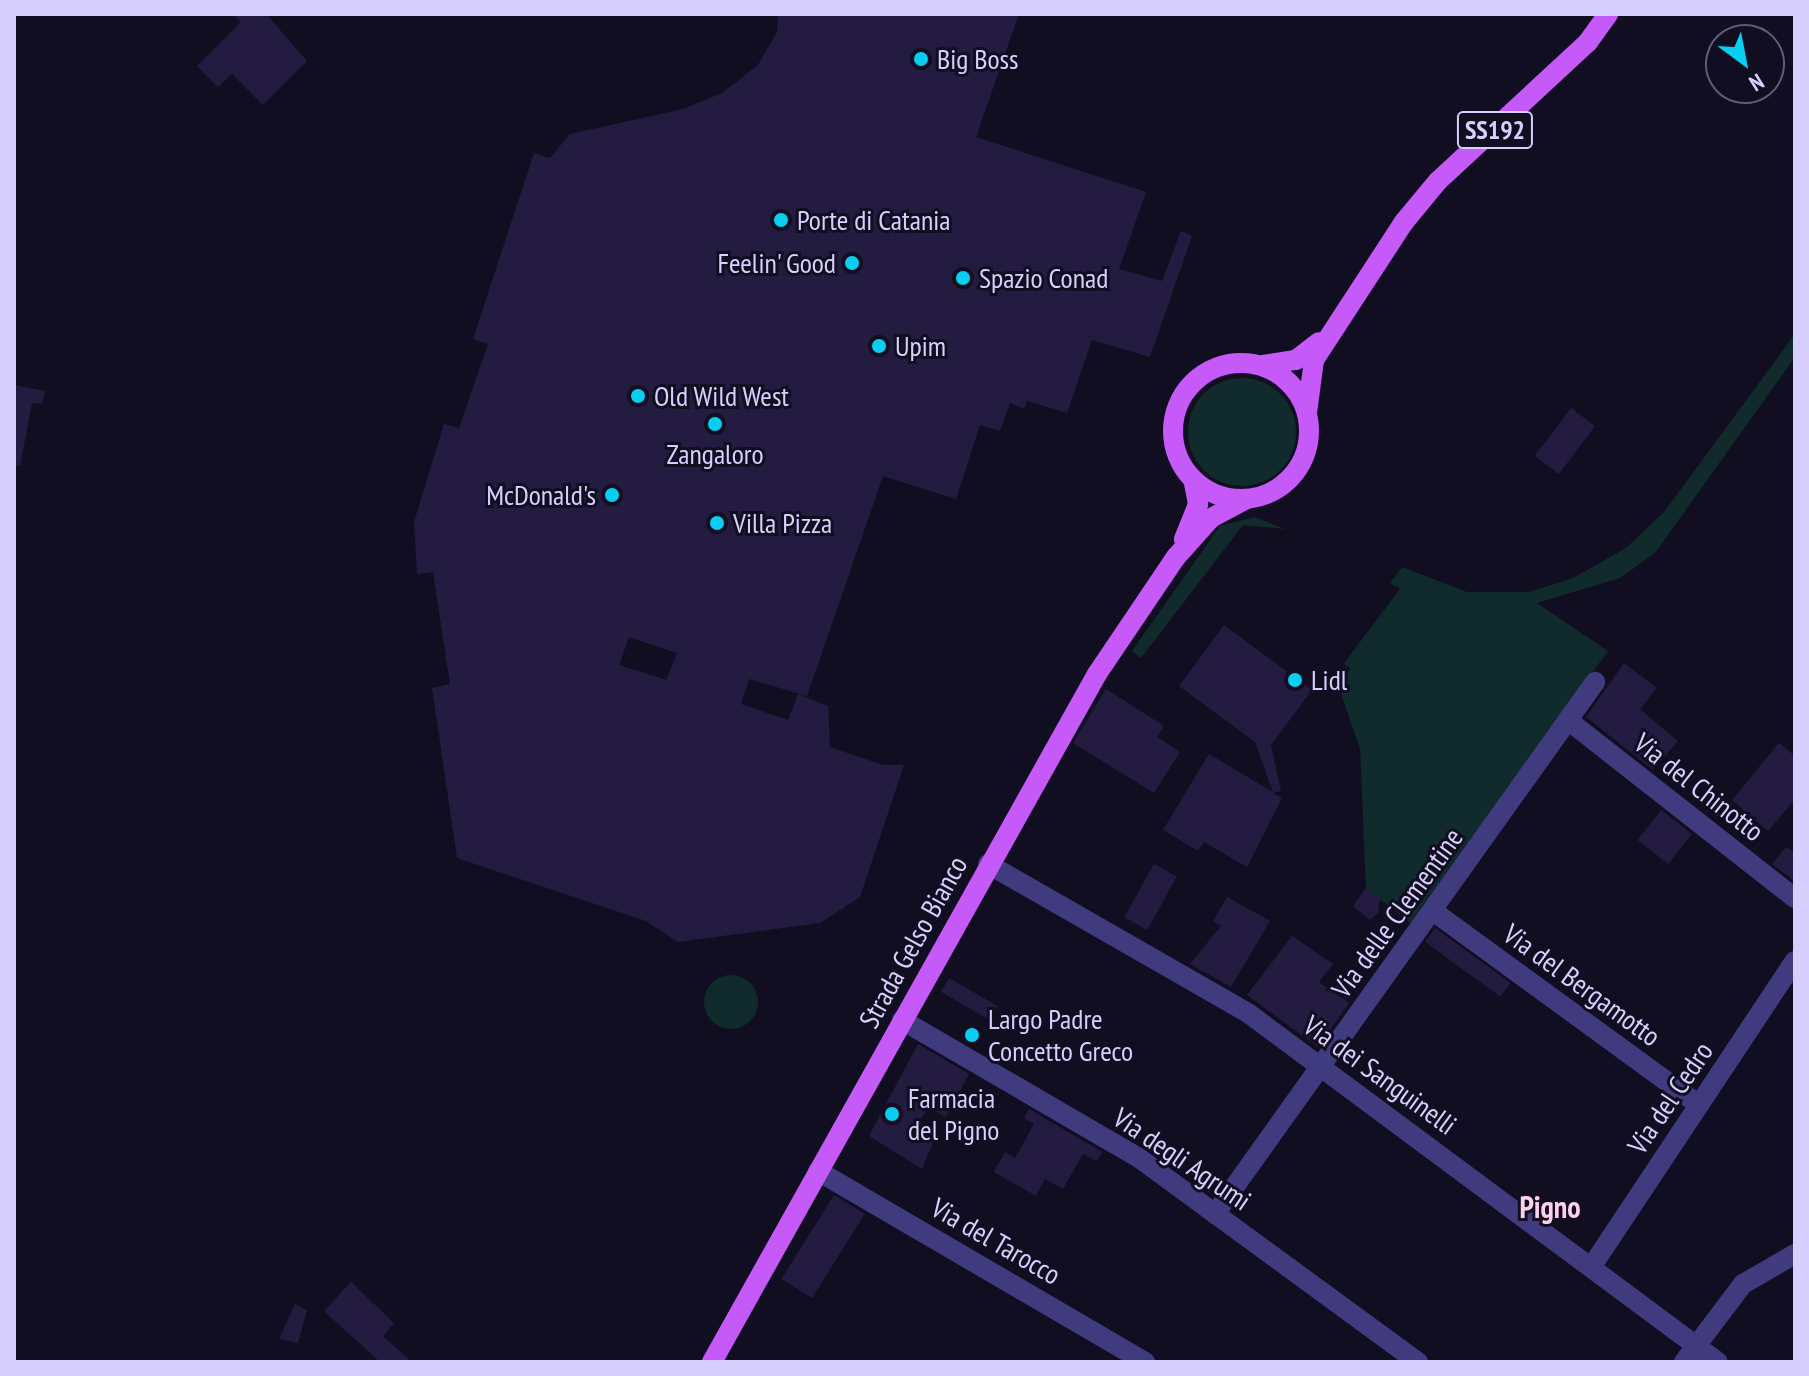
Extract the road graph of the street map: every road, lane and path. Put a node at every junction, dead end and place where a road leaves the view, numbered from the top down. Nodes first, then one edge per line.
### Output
1 (1608, 14) edge
2 (1331, 331) junction
3 (1262, 365) junction
4 (1307, 413) junction
5 (1193, 479) junction
6 (1246, 499) junction
7 (1176, 557) junction
8 (1595, 682) dead end
9 (1569, 721) junction
10 (988, 864) junction
11 (1795, 898) edge
12 (1433, 911) junction
13 (1795, 961) edge
14 (902, 1020) junction
15 (1321, 1067) junction
16 (1699, 1105) junction
17 (818, 1171) junction
18 (1215, 1214) junction
19 (1795, 1254) edge
20 (1592, 1266) junction
21 (1690, 1354) edge
22 (1409, 1360) edge
23 (712, 1362) edge
24 (1145, 1362) edge
25 (1718, 1362) edge

1 - 2 main road, SS192
2 - 3 main road
2 - 4 main road
3 - 4 main road
3 - 5 main road
4 - 6 main road
5 - 6 main road
5 - 7 main road, Strada Gelso Bianco
6 - 7 main road, Strada Gelso Bianco
7 - 10 main road, Strada Gelso Bianco
8 - 9 street, Via delle Clementine
9 - 11 street, Via del Chinotto
9 - 12 street, Via delle Clementine
10 - 14 main road, Strada Gelso Bianco
10 - 15 street, Via dei Sanguinelli
12 - 15 street, Via delle Clementine
12 - 16 street, Via del Bergamotto
13 - 16 street, Via del Cedro
14 - 17 main road, Strada Gelso Bianco
14 - 18 street, Via degli Agrumi
15 - 18 street, Via delle Clementine
15 - 20 street, Via dei Sanguinelli
16 - 20 street, Via del Cedro
17 - 23 main road, Strada Gelso Bianco
17 - 24 street, Via del Tarocco
18 - 22 street, Via degli Agrumi
19 - 21 street
20 - 21 street, Via dei Sanguinelli
21 - 25 street, Via dei Sanguinelli

